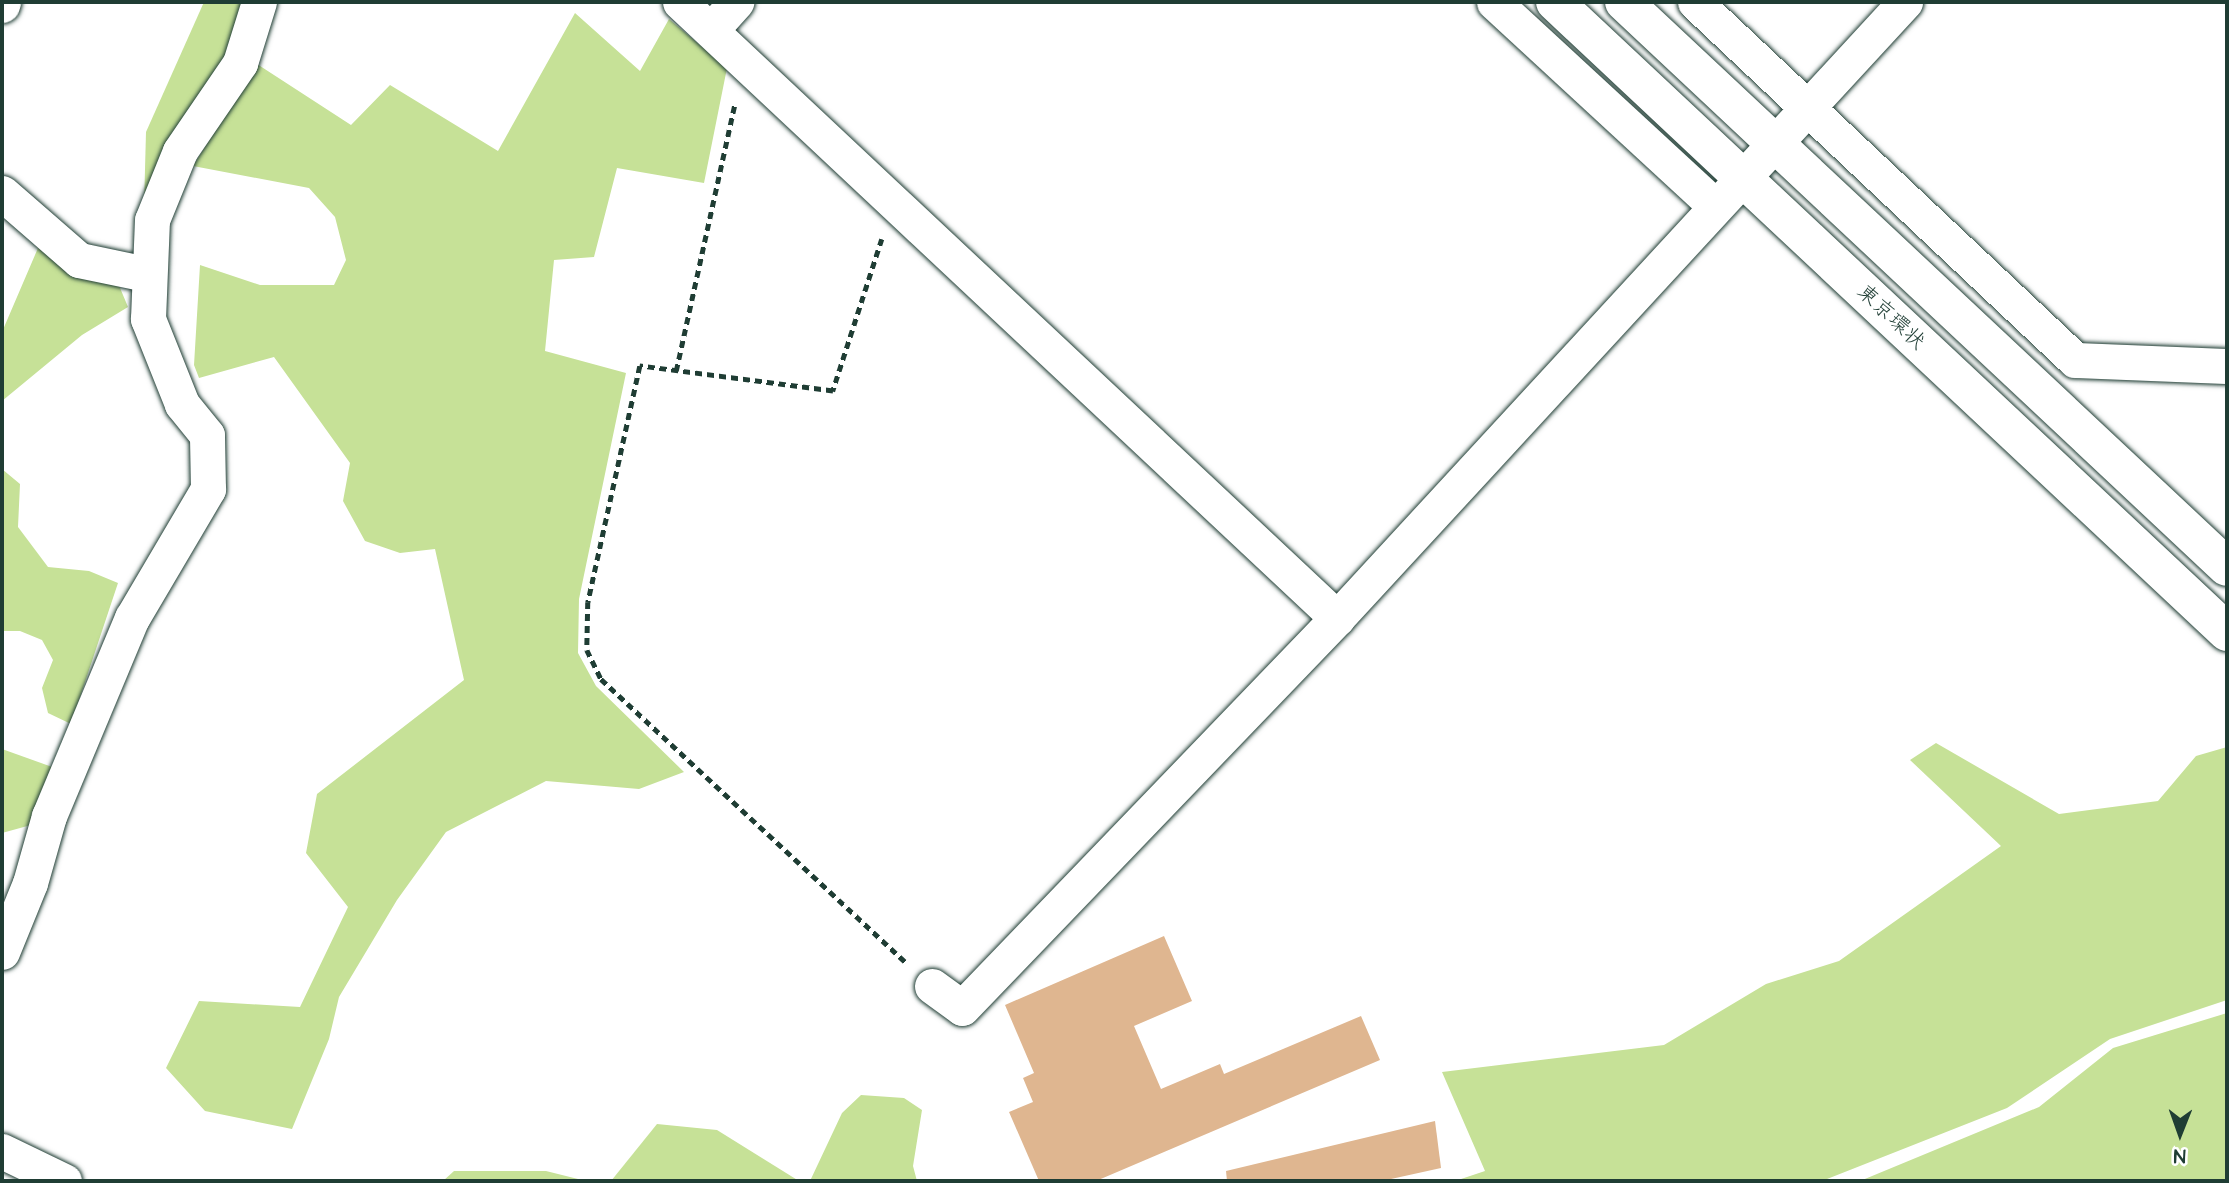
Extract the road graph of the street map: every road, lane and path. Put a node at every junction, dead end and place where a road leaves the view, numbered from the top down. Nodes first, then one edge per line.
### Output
1 (259, 2) edge
2 (680, 2) edge
3 (736, 2) edge
4 (1494, 2) edge
5 (1555, 2) edge
6 (1624, 2) edge
7 (1695, 2) edge
8 (1905, 2) edge
9 (711, 30) junction
10 (744, 60) junction
11 (1807, 106) junction
12 (1773, 142) junction
13 (1742, 177) junction
14 (2, 193) edge
15 (894, 202) junction
16 (1715, 206) junction
17 (146, 274) junction
18 (2227, 366) edge
19 (676, 371) junction
20 (2227, 567) edge
21 (1337, 618) junction
22 (2227, 632) edge
23 (2, 952) edge
24 (932, 986) joint
25 (2, 1152) edge
26 (64, 1181) edge

1 - 17 street
2 - 9 street
3 - 9 street
4 - 16 street
5 - 13 highway, 東京環状
6 - 12 highway
7 - 11 street
8 - 11 street
9 - 10 street
10 - 15 street
10 - 19 path
11 - 12 street
11 - 18 street
12 - 13 street
12 - 20 highway
13 - 16 street
13 - 22 highway, 東京環状
14 - 17 street
15 - 19 path
15 - 21 street
16 - 21 street
17 - 23 street
19 - 24 path
21 - 24 street
25 - 26 street

